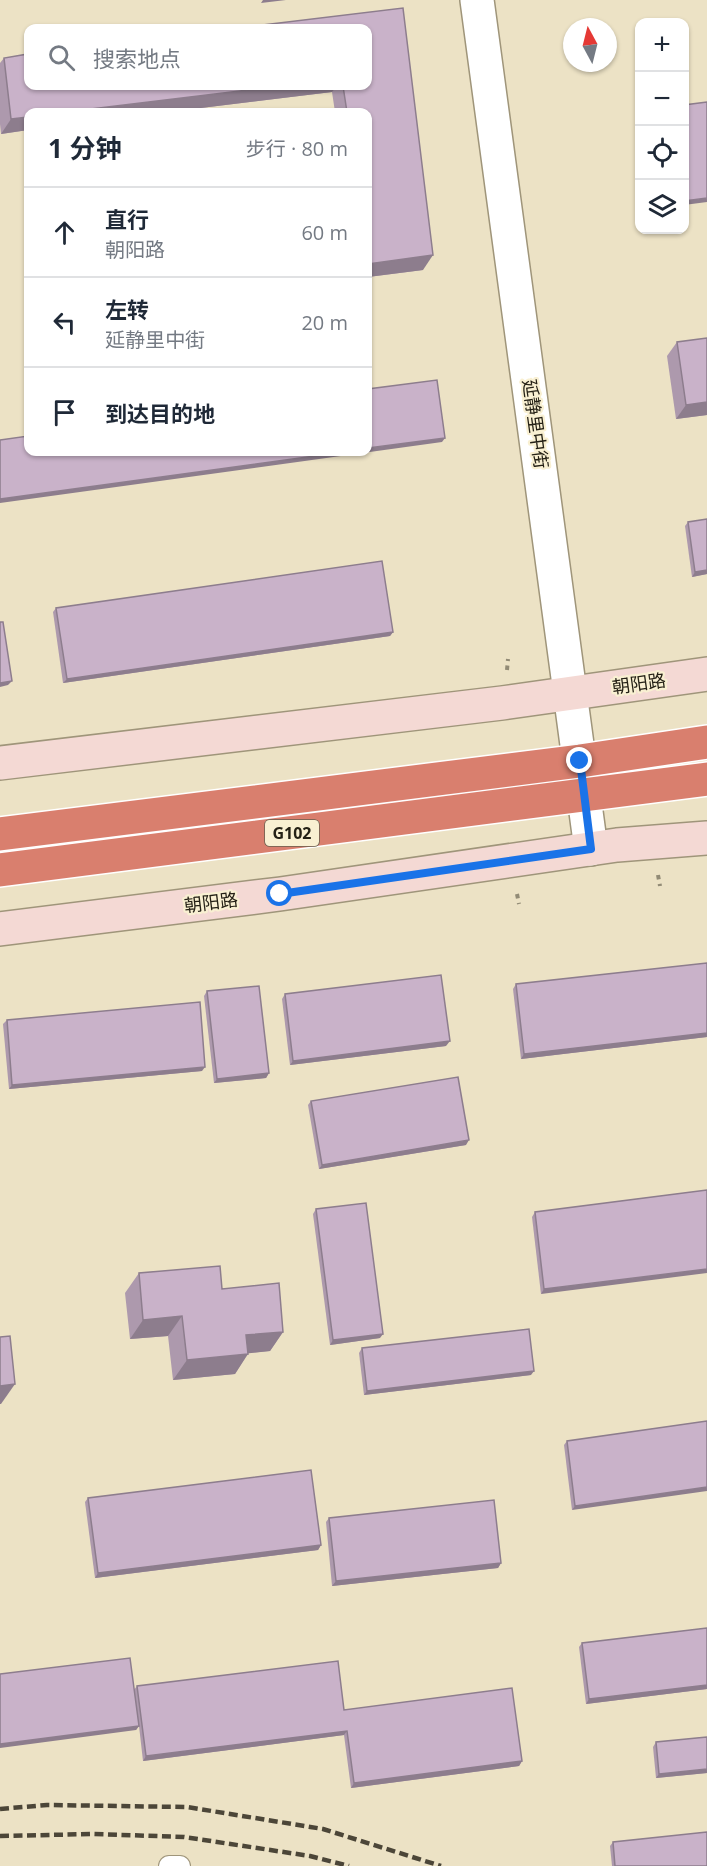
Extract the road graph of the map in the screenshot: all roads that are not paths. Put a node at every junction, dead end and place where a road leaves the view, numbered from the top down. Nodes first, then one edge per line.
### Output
1 (477, 0) edge
2 (707, 674) edge
3 (572, 694) junction
4 (707, 742) edge
5 (580, 761) junction
6 (0, 764) edge
7 (707, 779) edge
8 (584, 796) junction
9 (0, 834) edge
10 (707, 838) edge
11 (591, 849) junction
12 (0, 870) edge
13 (0, 929) edge
14 (169, 1866) edge
15 (180, 1866) edge

1 - 3 street, 延静里中街
2 - 3 street, 朝阳路
3 - 5 street, 延静里中街
3 - 6 street, 朝阳路
4 - 5 highway, G102
5 - 8 street, 延静里中街
5 - 9 highway, G102
7 - 8 highway, G102
8 - 11 street, 延静里中街
8 - 12 highway, G102
10 - 11 street, 朝阳路
11 - 13 street, 朝阳路
14 - 15 lane

